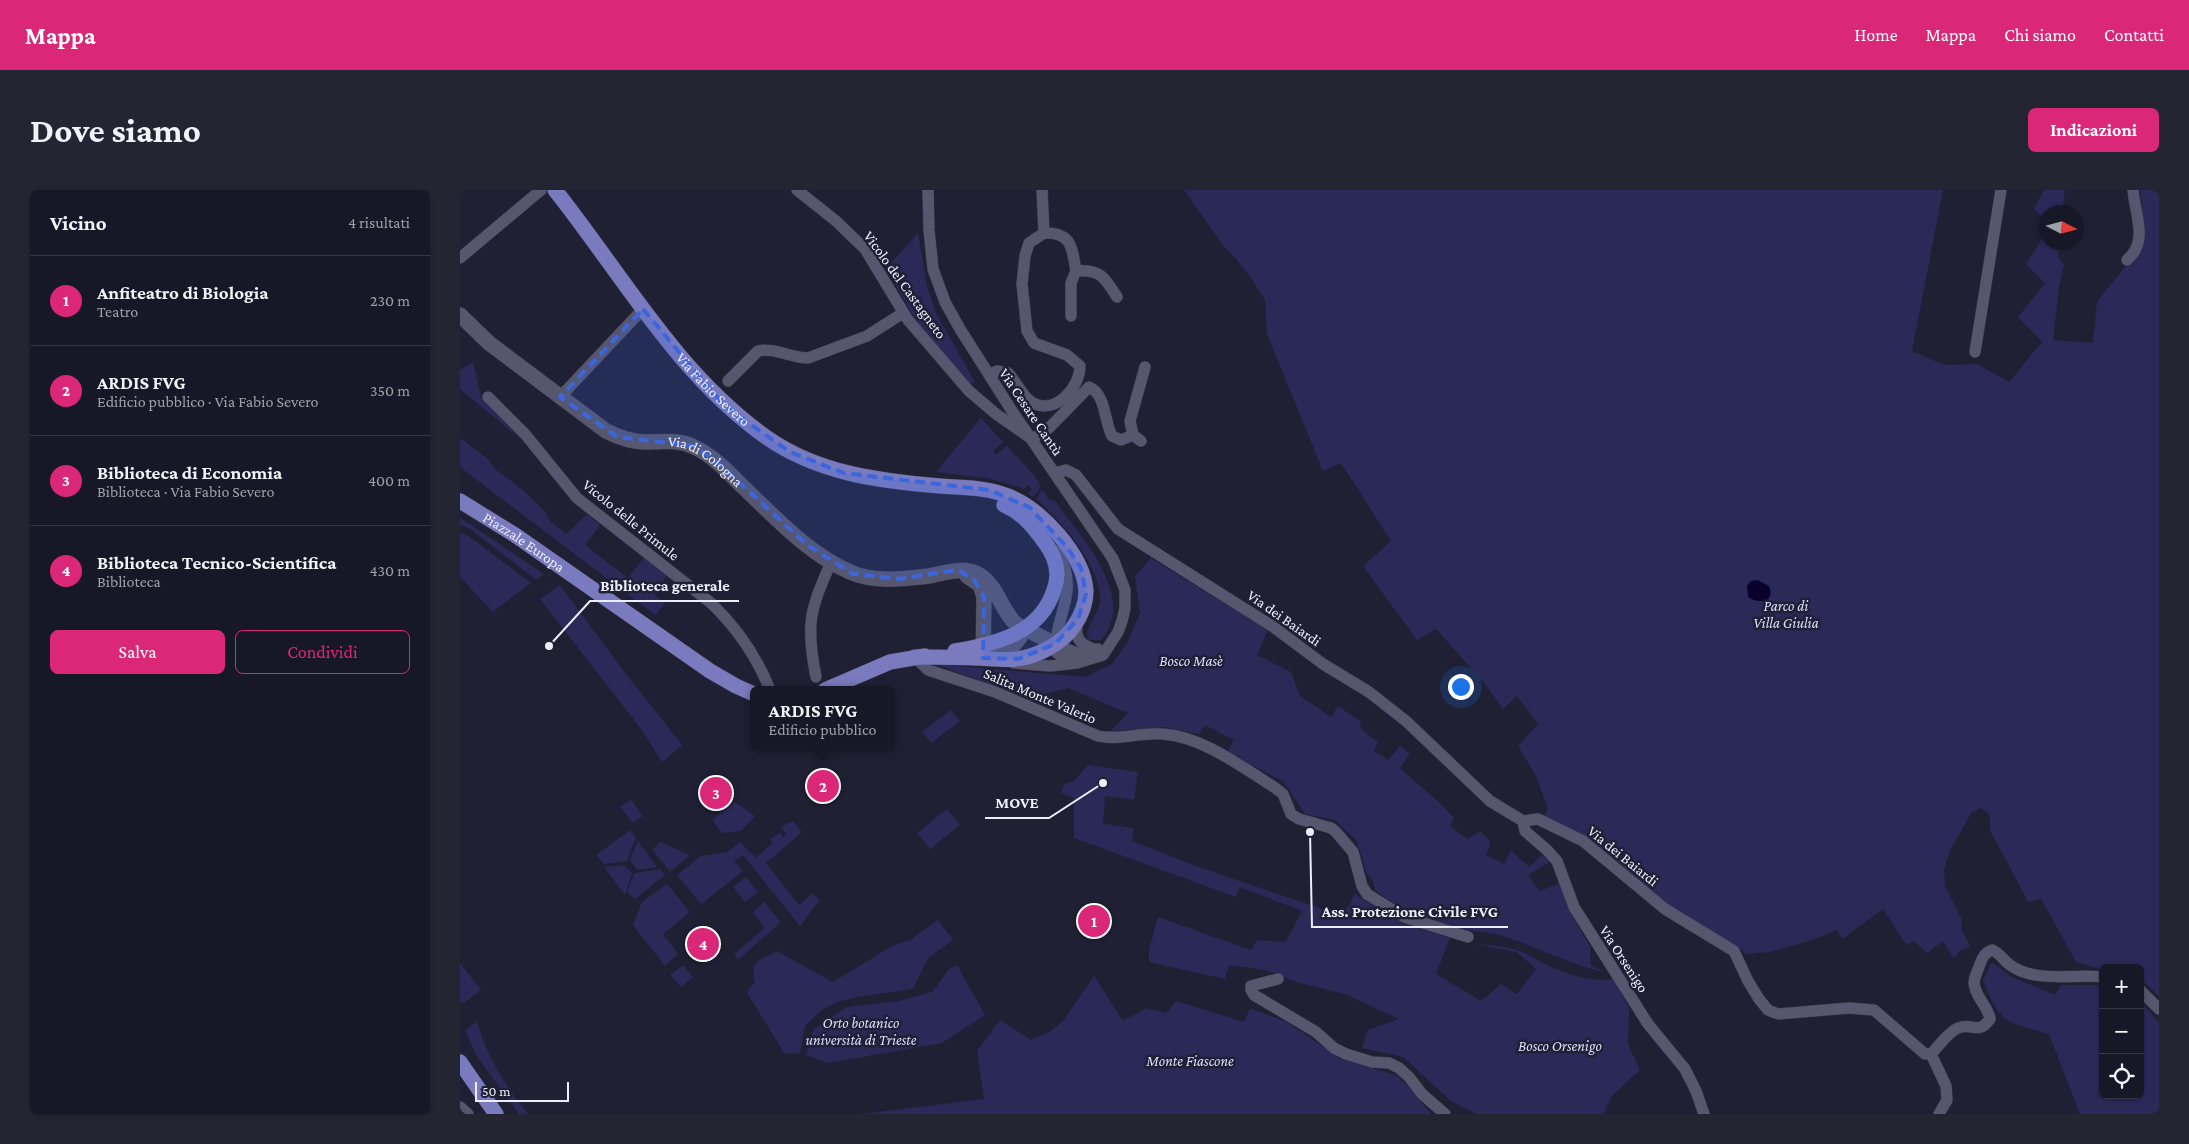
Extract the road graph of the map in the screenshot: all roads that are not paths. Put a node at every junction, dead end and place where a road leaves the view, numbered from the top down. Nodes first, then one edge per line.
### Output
1 (541, 190) edge
2 (555, 190) edge
3 (797, 190) edge
4 (928, 190) edge
5 (1042, 190) edge
6 (2001, 190) edge
7 (2133, 190) edge
8 (1044, 233) junction
9 (460, 258) edge
10 (2127, 260) dead end
11 (1076, 271) junction
12 (1117, 297) dead end
13 (643, 309) junction
14 (903, 313) junction
15 (460, 315) edge
16 (1071, 316) dead end
17 (1975, 352) dead end
18 (1145, 367) dead end
19 (989, 375) junction
20 (728, 381) dead end
21 (488, 397) dead end
22 (560, 397) junction
23 (1032, 439) junction
24 (1054, 473) junction
25 (940, 486) junction
26 (460, 502) edge
27 (1030, 522) junction
28 (831, 563) junction
29 (958, 570) junction
30 (1078, 619) junction
31 (1025, 629) junction
32 (1112, 640) junction
33 (1055, 644) junction
34 (1096, 650) junction
35 (983, 652) junction
36 (915, 657) junction
37 (1077, 663) junction
38 (816, 677) dead end
39 (768, 686) edge
40 (834, 686) edge
41 (750, 692) edge
42 (1523, 821) junction
43 (1468, 937) dead end
44 (2099, 977) edge
45 (1278, 979) dead end
46 (2144, 994) edge
47 (2159, 1009) edge
48 (1931, 1054) junction
49 (460, 1062) edge
50 (460, 1107) edge
51 (468, 1114) edge
52 (496, 1114) edge
53 (1445, 1114) edge
54 (1704, 1114) edge
55 (1939, 1114) edge

1 - 9 street
2 - 13 main road, Via Fabio Severo
3 - 14 street, Vicolo del Castagneto
4 - 19 street, Via Cesare Cantù
5 - 8 street
6 - 17 street
7 - 10 street
8 - 11 street
8 - 19 street
11 - 12 street
11 - 16 street
13 - 22 street
13 - 25 main road, Via Fabio Severo
14 - 20 street
14 - 23 street, Vicolo del Castagneto
15 - 22 main road, Via di Cologna
18 - 23 street
19 - 23 street, Via Cesare Cantù
21 - 39 street, Vicolo delle Primule
22 - 28 main road, Via di Cologna
23 - 24 street, Via Cesare Cantù
24 - 32 street, Via Cesare Cantù
24 - 42 street, Via dei Baiardi
25 - 27 main road, Via Fabio Severo
25 - 30 main road, Via Fabio Severo
26 - 41 main road, Piazzale Europa
27 - 31 main road, Via Fabio Severo
27 - 33 street, Via Fabio Severo
28 - 29 main road, Via di Cologna
28 - 38 street
29 - 31 main road, Via di Cologna
29 - 35 main road
30 - 33 main road, Via Fabio Severo
30 - 34 street
31 - 33 main road, Via di Cologna
31 - 35 main road
32 - 34 street
32 - 37 street, Via Cesare Cantù
33 - 34 street
33 - 35 main road, Via Fabio Severo
33 - 37 street
35 - 36 main road, Via Fabio Severo
35 - 37 street, Via Cesare Cantù
36 - 40 main road, Via Fabio Severo
36 - 43 street, Salita Monte Valerio
42 - 48 street, Via dei Baiardi
42 - 54 street, Via Orsenigo
44 - 48 street
45 - 53 street
46 - 47 street
48 - 55 street
49 - 52 main road
50 - 51 street

